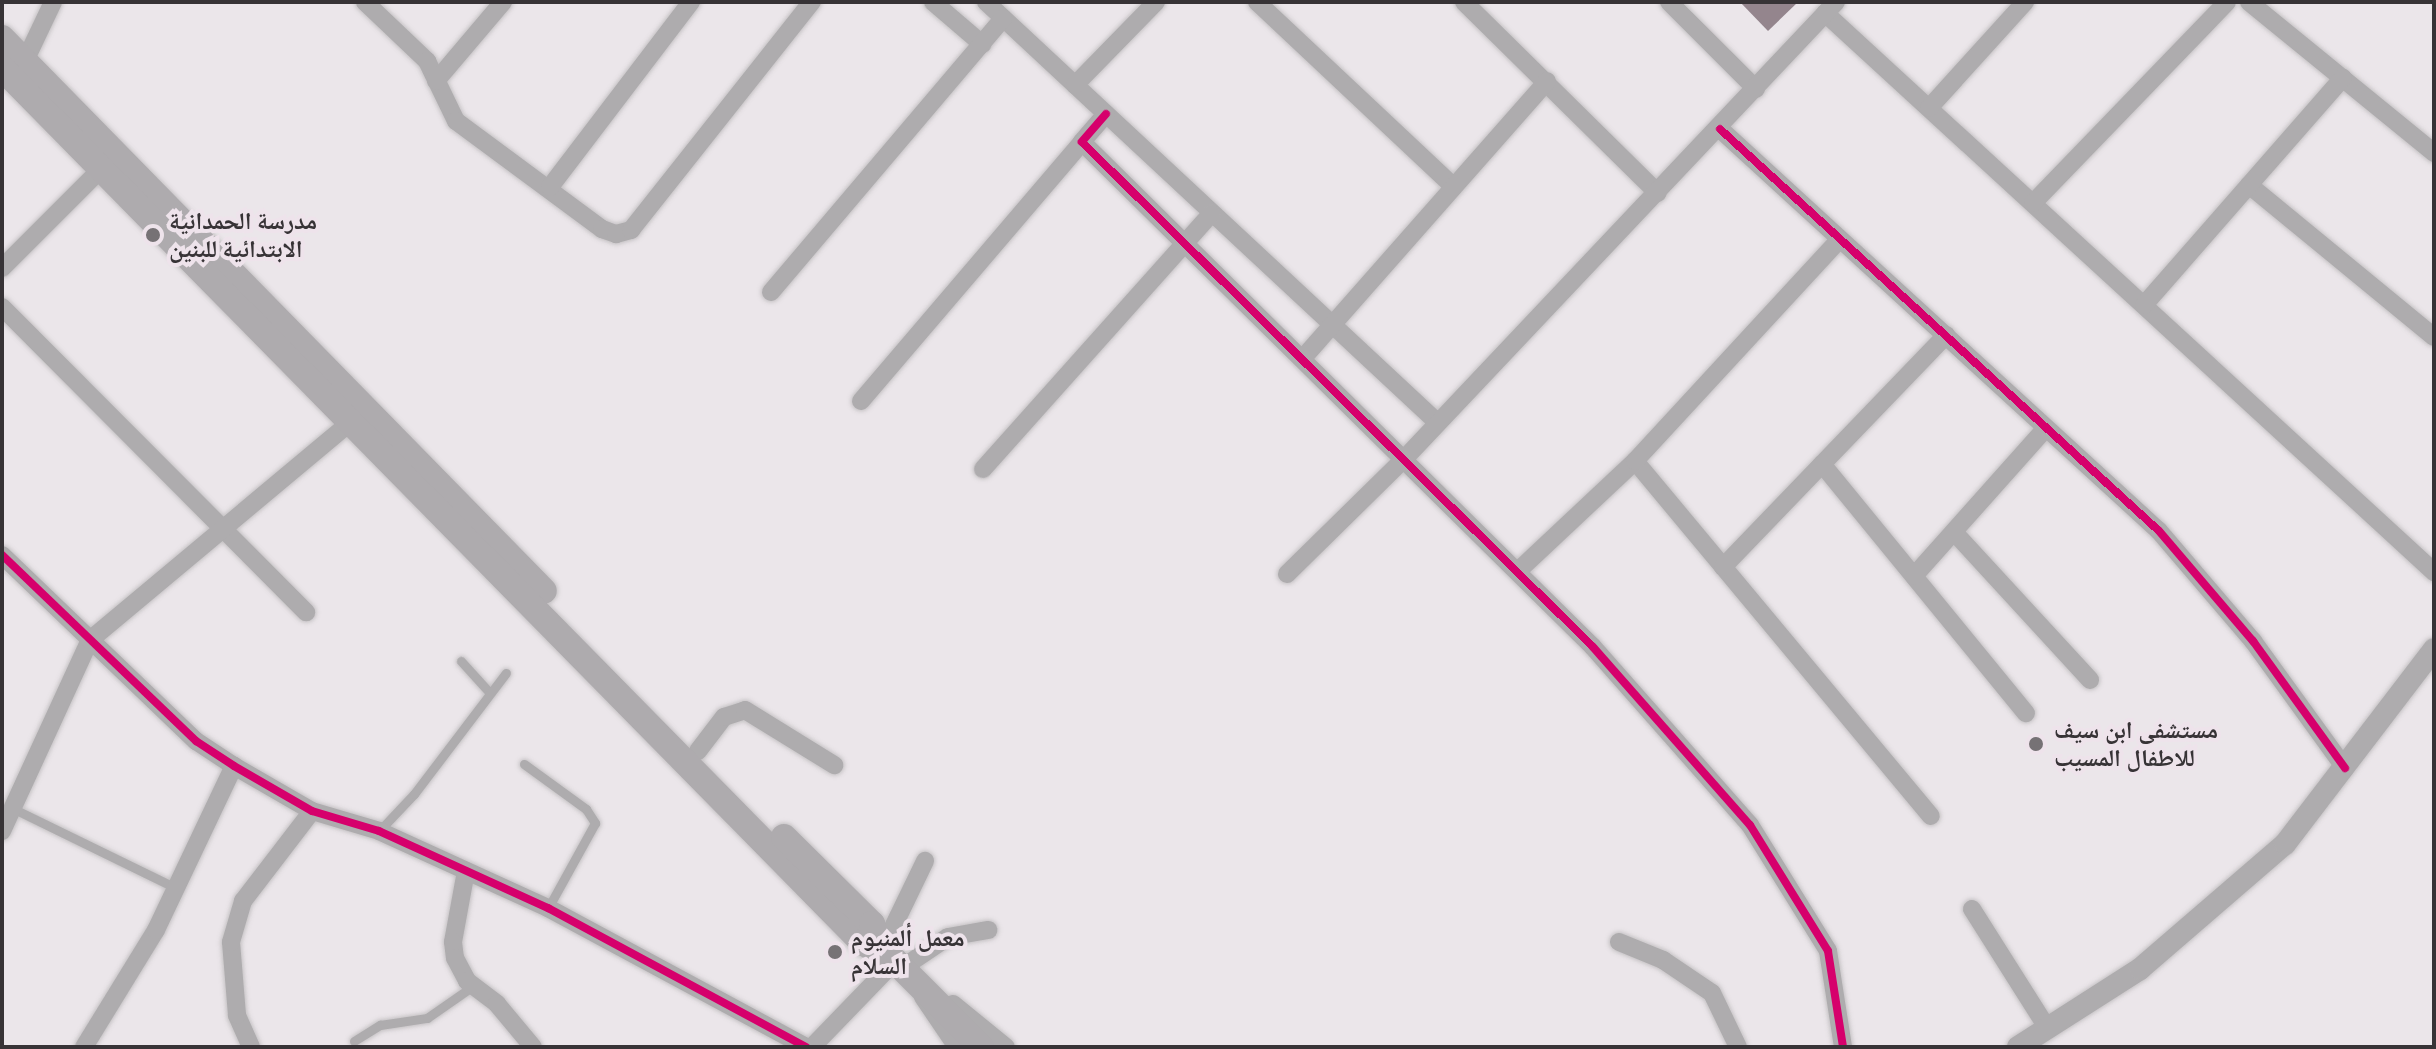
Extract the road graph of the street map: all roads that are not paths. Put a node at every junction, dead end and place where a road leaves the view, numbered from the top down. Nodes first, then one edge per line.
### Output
1 (53, 2) edge
2 (365, 2) edge
3 (503, 2) edge
4 (691, 2) edge
5 (812, 2) edge
6 (933, 2) edge
7 (986, 2) edge
8 (1156, 2) edge
9 (1257, 2) edge
10 (1464, 2) edge
11 (1669, 2) edge
12 (2025, 2) edge
13 (2227, 2) edge
14 (2249, 2) edge
15 (1830, 8) edge
16 (1003, 18) junction
17 (2, 38) edge
18 (982, 44) junction
19 (14, 65) edge
20 (2343, 78) junction
21 (436, 81) junction
22 (1547, 81) junction
23 (1075, 85) junction
24 (1756, 89) junction
25 (1929, 108) junction
26 (1106, 114) junction
27 (1720, 129) junction
28 (1082, 142) junction
29 (2434, 153) edge
30 (101, 169) junction
31 (1451, 184) junction
32 (2249, 185) junction
33 (550, 187) junction
34 (1658, 193) junction
35 (2033, 203) junction
36 (1212, 213) junction
37 (1840, 239) junction
38 (1186, 244) junction
39 (2, 268) edge
40 (771, 292) dead end
41 (2144, 305) junction
42 (2, 307) edge
43 (1330, 323) junction
44 (1946, 335) junction
45 (2434, 337) edge
46 (1303, 358) junction
47 (861, 401) dead end
48 (351, 422) junction
49 (1437, 422) junction
50 (2046, 428) junction
51 (1406, 457) junction
52 (1635, 461) junction
53 (1822, 464) junction
54 (983, 469) dead end
55 (224, 529) junction
56 (1954, 532) junction
57 (2, 555) edge
58 (1723, 567) junction
59 (1518, 571) junction
60 (2434, 572) edge
61 (1287, 574) dead end
62 (1914, 576) junction
63 (306, 612) dead end
64 (90, 640) junction
65 (2434, 649) edge
66 (461, 661) dead end
67 (506, 673) dead end
68 (2090, 680) dead end
69 (490, 693) junction
70 (2026, 713) dead end
71 (698, 751) junction
72 (524, 764) dead end
73 (834, 765) dead end
74 (234, 766) junction
75 (2345, 768) junction
76 (14, 809) junction
77 (312, 811) junction
78 (1931, 816) dead end
79 (2, 831) edge
80 (379, 831) junction
81 (925, 861) dead end
82 (466, 871) junction
83 (176, 888) junction
84 (548, 908) junction
85 (1972, 909) dead end
86 (988, 930) dead end
87 (1619, 942) dead end
88 (900, 966) junction
89 (473, 986) junction
90 (2048, 1029) junction
91 (354, 1041) dead end
92 (953, 1046) edge
93 (84, 1047) edge
94 (251, 1047) edge
95 (533, 1047) edge
96 (806, 1047) edge
97 (812, 1047) edge
98 (981, 1047) edge
99 (1006, 1047) edge
100 (1738, 1047) edge
101 (1843, 1047) edge
102 (2018, 1047) edge

1 - 19 street
2 - 21 street
3 - 21 street
4 - 33 street
5 - 33 street
6 - 18 street
7 - 16 street
8 - 23 street
9 - 31 street
10 - 22 street
11 - 24 street
12 - 25 street
13 - 35 street
14 - 20 street
15 - 24 street
15 - 25 street
16 - 18 street
16 - 23 street
17 - 19 main road
18 - 40 street
19 - 30 main road
19 - 71 main road
20 - 29 street
20 - 32 street
21 - 33 street
22 - 31 street
22 - 34 street
23 - 26 street
24 - 27 street
25 - 35 street
26 - 28 street
26 - 36 street
27 - 34 street
27 - 37 street
28 - 38 street
28 - 47 street
30 - 39 street
30 - 48 main road
31 - 43 street
32 - 41 street
32 - 45 street
34 - 49 street
35 - 41 street
36 - 38 street
36 - 43 street
37 - 44 street
37 - 52 street
38 - 46 street
38 - 54 street
41 - 60 street
42 - 55 street
43 - 46 street
43 - 49 street
44 - 50 street
44 - 53 street
46 - 51 street
48 - 55 street
48 - 88 main road
49 - 51 street
50 - 56 street
50 - 75 street
51 - 59 street
51 - 61 street
52 - 58 street
52 - 59 street
53 - 58 street
53 - 62 street
55 - 63 street
55 - 64 street
56 - 62 street
56 - 68 street
57 - 64 street
58 - 78 street
59 - 101 street
62 - 70 street
64 - 74 street
64 - 76 street
65 - 75 street
66 - 69 lane
67 - 69 lane
69 - 80 lane
71 - 73 street
71 - 88 main road
72 - 84 lane
74 - 77 street
74 - 83 street
75 - 90 street
76 - 79 street
76 - 83 lane
77 - 80 street
77 - 94 street
80 - 82 street
81 - 88 street
82 - 84 street
82 - 89 street
83 - 93 street
84 - 96 street
85 - 90 street
86 - 88 street
87 - 100 street
88 - 92 street
88 - 97 street
88 - 98 main road
88 - 99 street
89 - 91 lane
89 - 95 street
90 - 102 street

